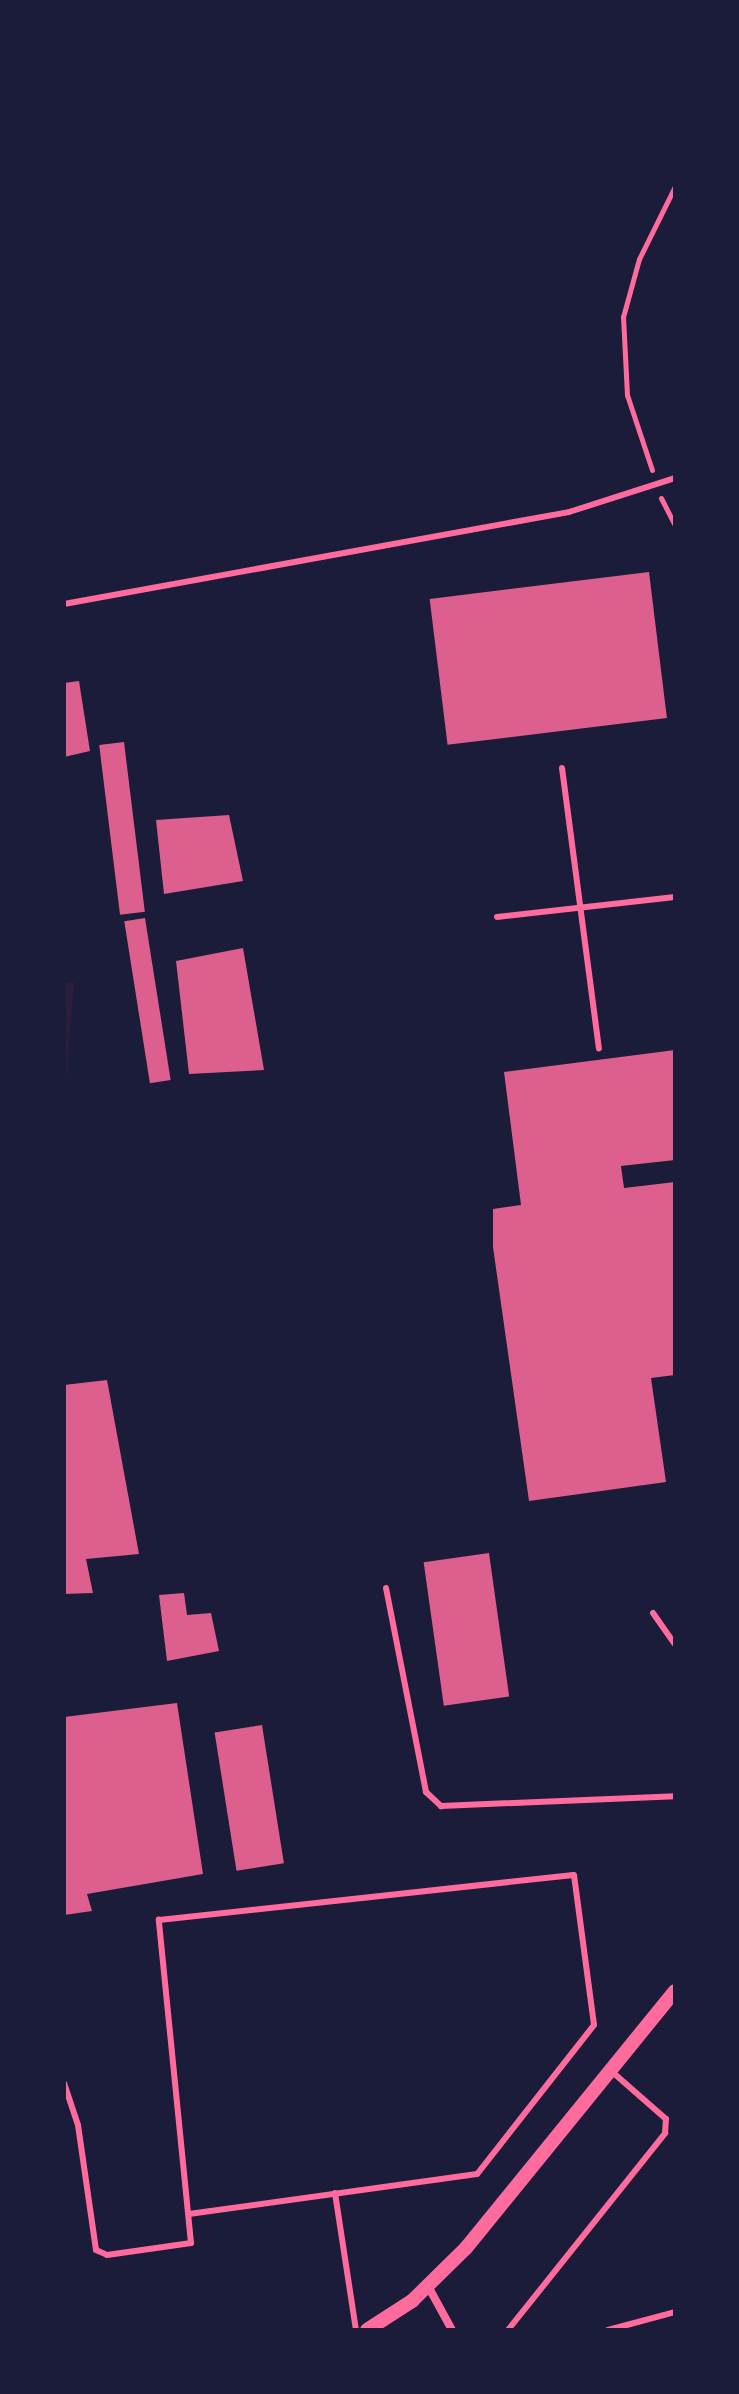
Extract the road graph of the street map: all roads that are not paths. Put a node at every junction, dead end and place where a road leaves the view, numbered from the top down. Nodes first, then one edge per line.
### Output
1 (675, 478) edge
2 (64, 604) edge
3 (562, 768) dead end
4 (675, 897) edge
5 (581, 907) junction
6 (497, 917) dead end
7 (599, 1049) dead end
8 (386, 1588) dead end
9 (653, 1613) dead end
10 (675, 1644) edge
11 (675, 1796) edge
12 (675, 1992) edge
13 (610, 2070) junction
14 (64, 2083) edge
15 (335, 2193) junction
16 (189, 2214) junction
17 (428, 2286) junction
18 (675, 2312) edge
19 (356, 2330) edge
20 (367, 2330) edge
21 (452, 2330) edge
22 (508, 2330) edge
23 (608, 2330) edge

1 - 2 lane
3 - 5 lane
4 - 5 lane
5 - 6 lane
5 - 7 lane
8 - 11 lane
9 - 10 lane
12 - 13 street
13 - 17 street
13 - 22 lane
14 - 16 lane
15 - 16 lane
15 - 16 lane
15 - 19 lane
17 - 20 street
17 - 21 street
18 - 23 lane

